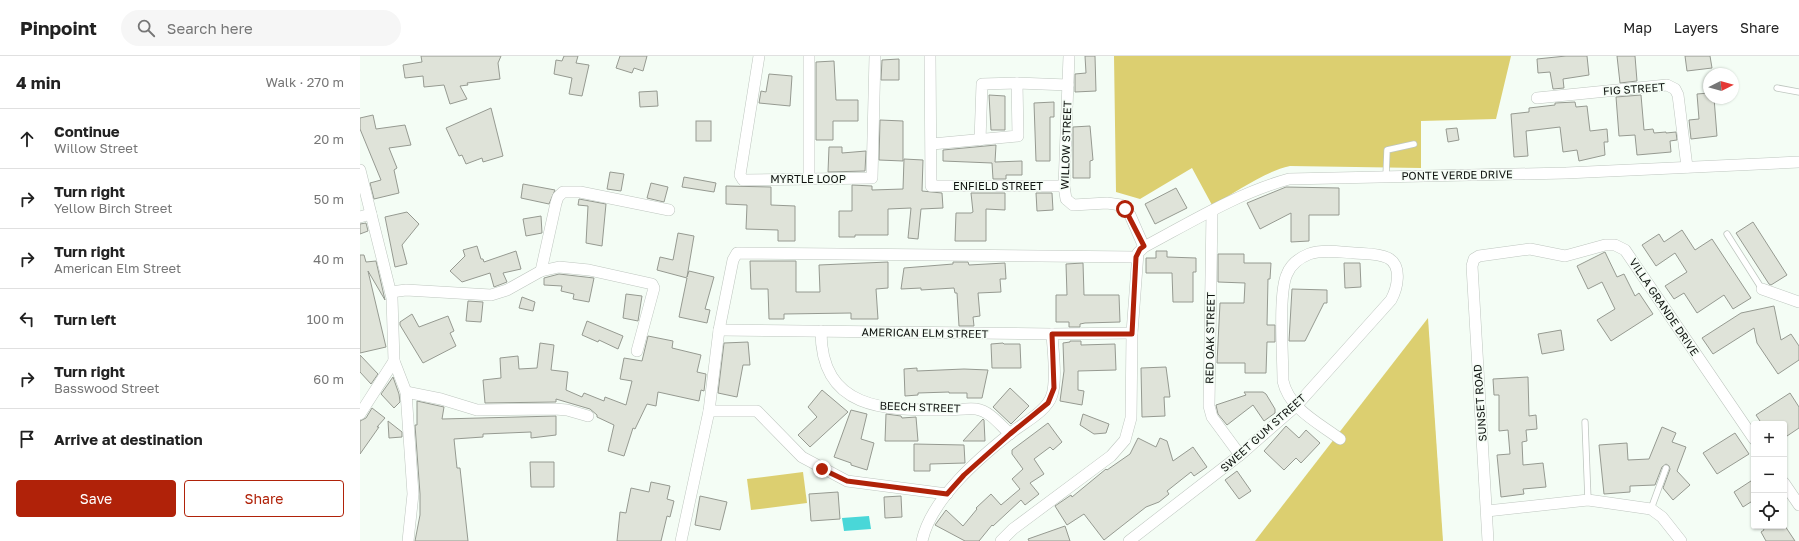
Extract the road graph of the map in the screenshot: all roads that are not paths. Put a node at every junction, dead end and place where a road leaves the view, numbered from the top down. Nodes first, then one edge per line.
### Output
1 (759, 56) edge
2 (809, 56) edge
3 (875, 56) edge
4 (930, 56) edge
5 (1069, 56) edge
6 (1017, 83) junction
7 (1068, 85) junction
8 (1778, 88) dead end
9 (1799, 92) edge
10 (1537, 98) dead end
11 (980, 140) junction
12 (932, 144) junction
13 (1414, 144) dead end
14 (1799, 162) edge
15 (1687, 166) junction
16 (360, 170) edge
17 (1386, 176) junction
18 (808, 178) junction
19 (1064, 186) junction
20 (669, 210) dead end
21 (1212, 211) junction
22 (366, 215) edge
23 (1727, 234) dead end
24 (1144, 246) junction
25 (1136, 257) junction
26 (1472, 266) joint
27 (541, 271) junction
28 (1762, 289) joint
29 (391, 292) junction
30 (1799, 302) edge
31 (719, 330) junction
32 (821, 331) junction
33 (1052, 334) junction
34 (1132, 334) junction
35 (637, 351) dead end
36 (394, 361) junction
37 (406, 392) junction
38 (1296, 406) junction
39 (709, 411) junction
40 (360, 414) edge
41 (588, 416) dead end
42 (1585, 422) dead end
43 (1010, 434) junction
44 (1751, 435) edge
45 (1340, 439) dead end
46 (1240, 455) junction
47 (1666, 468) dead end
48 (1787, 487) edge
49 (947, 494) junction
50 (1588, 500) junction
51 (1799, 505) edge
52 (1651, 508) junction
53 (1487, 511) junction
54 (408, 541) edge
55 (681, 541) edge
56 (922, 541) edge
57 (1001, 541) edge
58 (1129, 541) edge
59 (1488, 541) edge
60 (1681, 541) edge

1 - 18 street, MYRTLE LOOP
2 - 18 street
3 - 18 street, MYRTLE LOOP
4 - 12 street
5 - 7 street, WILLOW STREET
6 - 7 street
6 - 11 street
6 - 11 street
7 - 19 street, WILLOW STREET
8 - 9 lane
10 - 15 street, FIG STREET
11 - 12 street
12 - 19 street, ENFIELD STREET
13 - 17 lane
14 - 15 street, PONTE VERDE DRIVE
15 - 17 street, PONTE VERDE DRIVE
16 - 22 street
17 - 21 street, PONTE VERDE DRIVE
19 - 24 street, WILLOW STREET
20 - 27 street
21 - 24 street, PONTE VERDE DRIVE
21 - 46 street, RED OAK STREET
22 - 29 street
23 - 28 lane
24 - 25 street, PONTE VERDE DRIVE
25 - 31 street
25 - 34 street
26 - 44 street, VILLA GRANDE DRIVE
26 - 53 street, SUNSET ROAD
27 - 29 street
27 - 35 street
28 - 30 street
29 - 36 street
31 - 32 street, AMERICAN ELM STREET
31 - 39 street
32 - 33 street, AMERICAN ELM STREET
32 - 43 street, BEECH STREET
33 - 34 street, AMERICAN ELM STREET
33 - 43 street
34 - 57 street
36 - 37 street
36 - 40 street
37 - 41 street
37 - 54 street
38 - 38 street, SWEET GUM STREET
38 - 45 street
38 - 46 street, SWEET GUM STREET
39 - 49 street
39 - 55 street
42 - 50 lane
43 - 49 street
46 - 58 street, SWEET GUM STREET
47 - 52 lane
48 - 51 street
49 - 56 street
50 - 52 street
50 - 53 street
52 - 60 street
53 - 59 street, SUNSET ROAD

